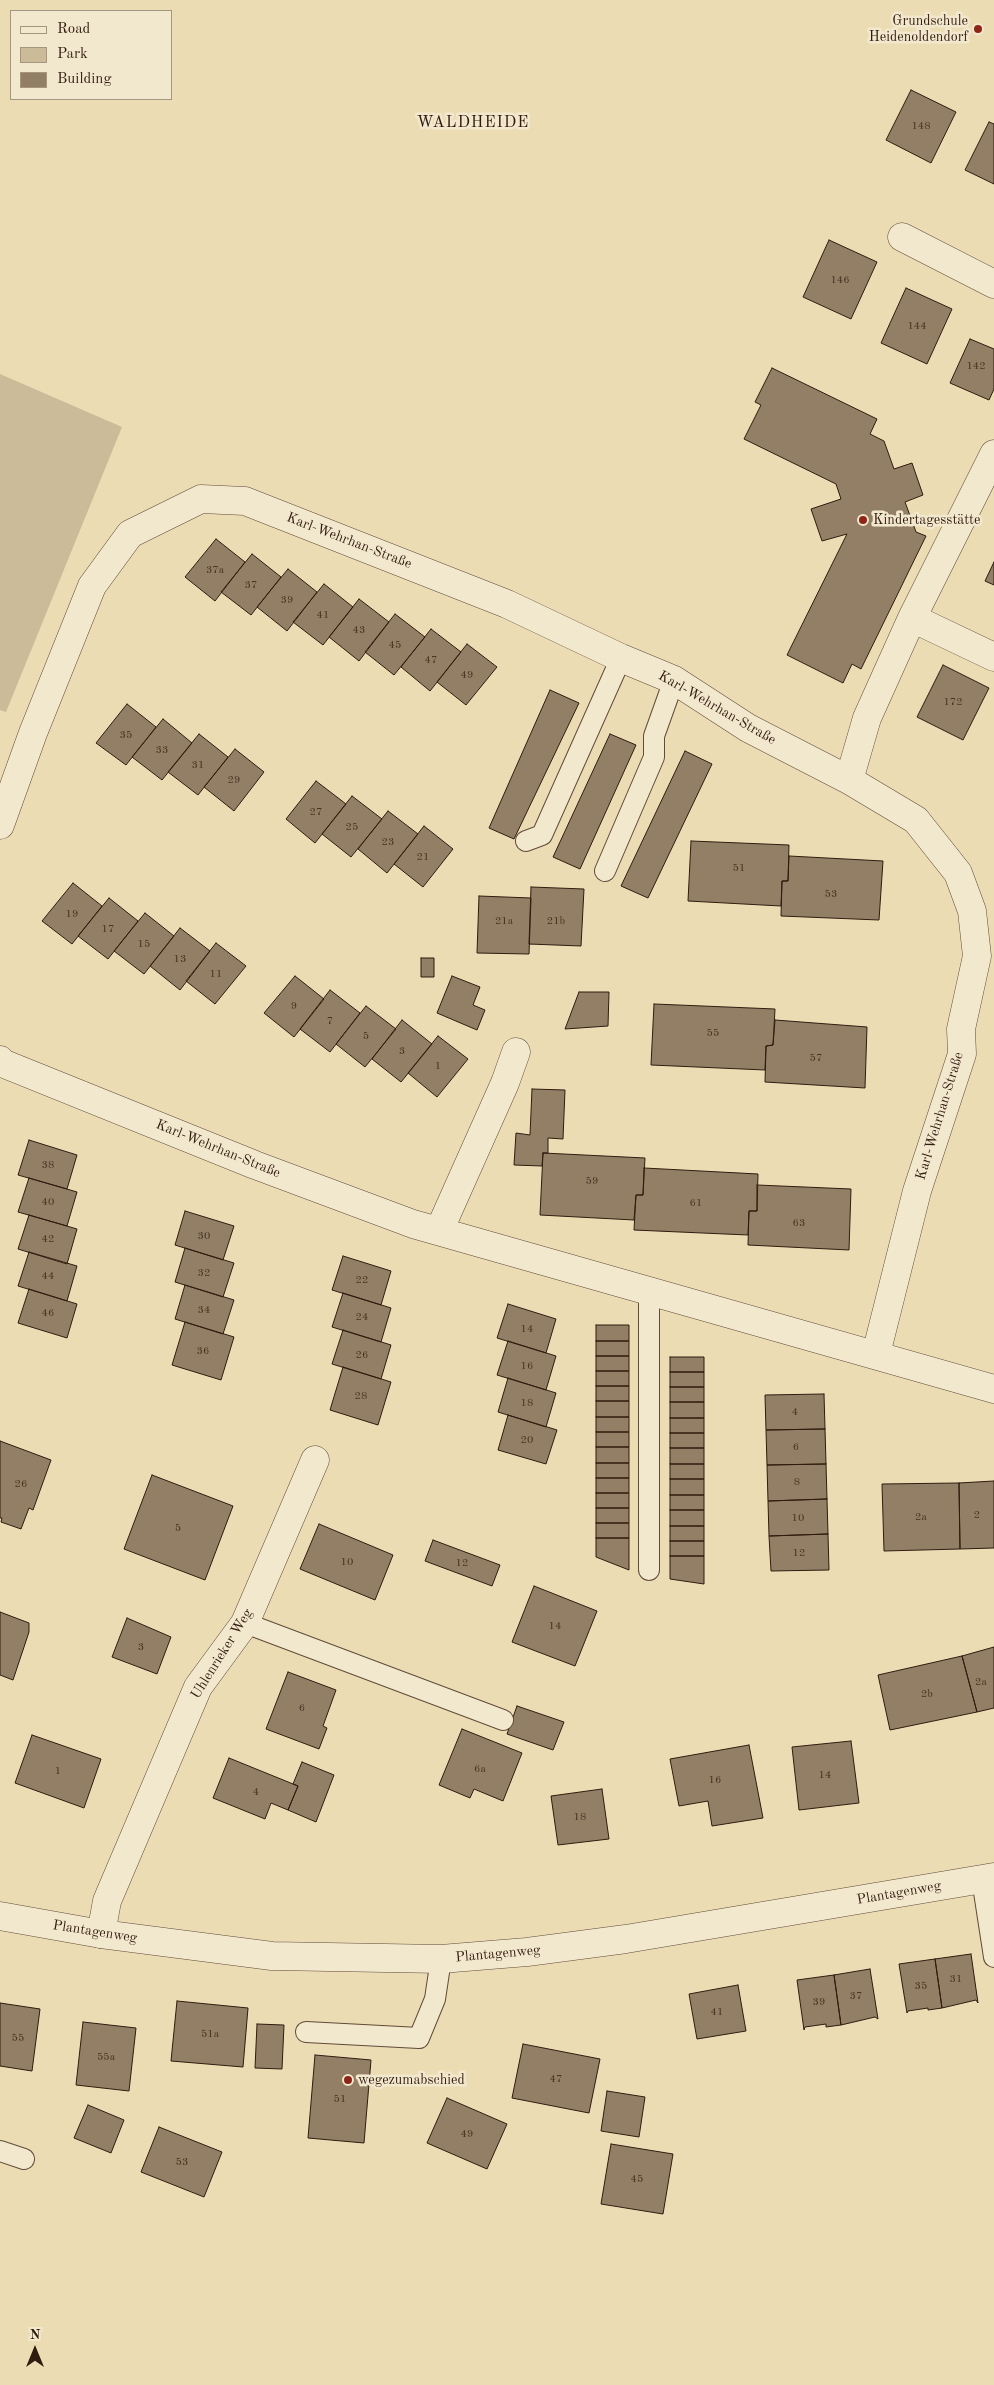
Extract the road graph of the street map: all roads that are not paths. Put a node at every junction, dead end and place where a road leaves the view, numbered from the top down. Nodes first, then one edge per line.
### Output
1 (902, 237) dead end
2 (994, 284) edge
3 (991, 469) edge
4 (912, 618) junction
5 (994, 657) edge
6 (621, 658) junction
7 (674, 680) junction
8 (849, 780) junction
9 (0, 825) edge
10 (526, 841) dead end
11 (605, 871) dead end
12 (985, 956) edge
13 (516, 1052) dead end
14 (0, 1060) edge
15 (439, 1231) junction
16 (649, 1291) junction
17 (876, 1354) junction
18 (994, 1389) edge
19 (315, 1460) dead end
20 (649, 1570) dead end
21 (245, 1623) junction
22 (503, 1720) dead end
23 (988, 1878) edge
24 (0, 1916) edge
25 (101, 1934) junction
26 (994, 1957) edge
27 (441, 1959) junction
28 (306, 2032) dead end
29 (0, 2151) edge
30 (24, 2159) dead end

1 - 2 street
3 - 4 street
4 - 5 street
4 - 8 street
6 - 7 street, Karl-Wehrhan-Straße
6 - 9 street, Karl-Wehrhan-Straße
6 - 10 lane
7 - 8 street, Karl-Wehrhan-Straße
7 - 11 lane
8 - 12 street, Karl-Wehrhan-Straße
12 - 17 street, Karl-Wehrhan-Straße
13 - 15 street
14 - 15 street, Karl-Wehrhan-Straße
15 - 16 street, Karl-Wehrhan-Straße
16 - 17 street, Karl-Wehrhan-Straße
16 - 20 lane
17 - 18 street, Karl-Wehrhan-Straße
19 - 21 street, Uhlenrieker Weg
21 - 22 lane
21 - 25 street, Uhlenrieker Weg
23 - 26 lane
23 - 27 street, Plantagenweg
24 - 25 street, Plantagenweg
25 - 27 street, Plantagenweg
27 - 28 lane
29 - 30 lane

